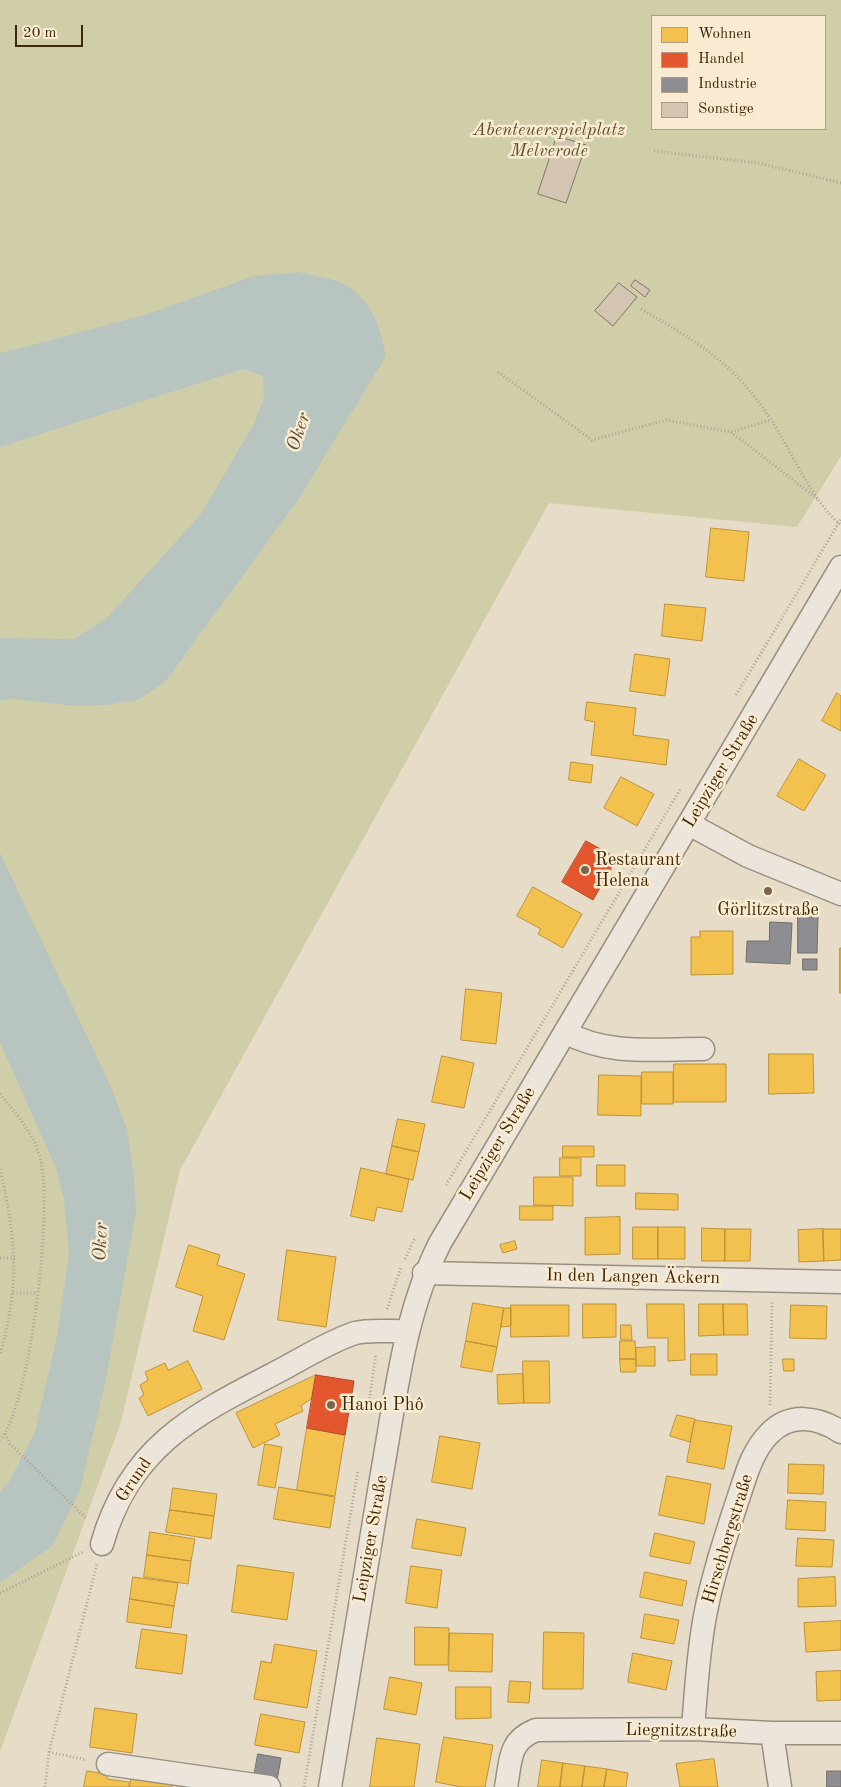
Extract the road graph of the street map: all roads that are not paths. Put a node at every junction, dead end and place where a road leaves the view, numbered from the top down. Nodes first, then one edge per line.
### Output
1 (841, 567) edge
2 (689, 824) junction
3 (841, 894) edge
4 (565, 1032) junction
5 (702, 1049) dead end
6 (424, 1273) junction
7 (841, 1282) edge
8 (408, 1331) junction
9 (841, 1432) edge
10 (102, 1544) road end
11 (693, 1729) junction
12 (772, 1733) junction
13 (841, 1733) edge
14 (108, 1764) road end
15 (269, 1787) edge
16 (330, 1787) edge
17 (506, 1787) edge
18 (780, 1787) edge

1 - 2 street, Leipziger Straße
2 - 3 street
2 - 4 street, Leipziger Straße
4 - 5 street
4 - 6 street, Leipziger Straße
6 - 7 street, In den Langen Äckern
6 - 8 street, Leipziger Straße
8 - 10 street, Grund
8 - 16 street, Leipziger Straße
9 - 11 street, Hirschbergstraße
11 - 12 street, Liegnitzstraße
11 - 17 street, Liegnitzstraße
12 - 13 street, Liegnitzstraße
12 - 18 street
14 - 15 street

